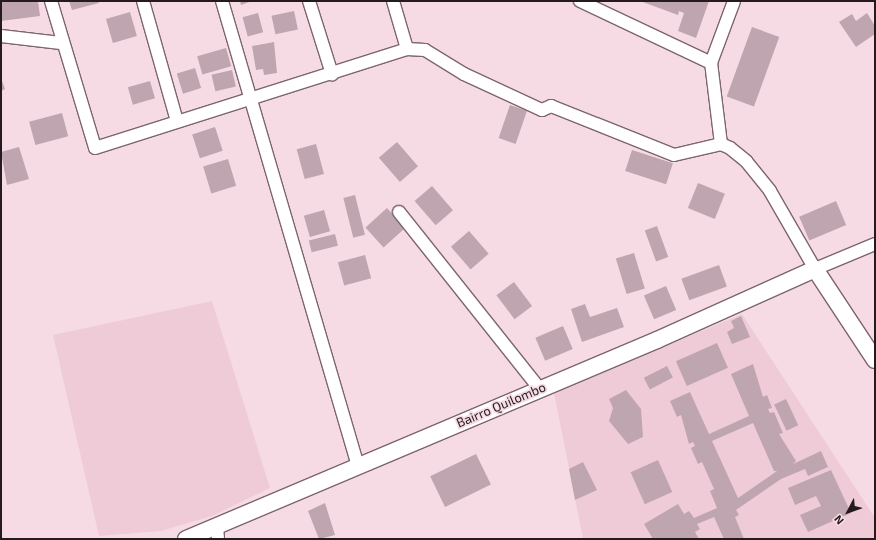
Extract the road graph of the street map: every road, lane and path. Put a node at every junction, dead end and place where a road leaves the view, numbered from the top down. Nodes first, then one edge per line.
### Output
1 (51, 1) edge
2 (144, 1) edge
3 (222, 1) edge
4 (309, 1) edge
5 (393, 1) edge
6 (580, 1) edge
7 (734, 1) edge
8 (1, 36) edge
9 (61, 43) junction
10 (407, 49) junction
11 (711, 63) junction
12 (332, 74) junction
13 (251, 101) junction
14 (177, 122) junction
15 (721, 144) junction
16 (399, 212) dead end
17 (875, 244) edge
18 (815, 269) junction
19 (875, 360) edge
20 (539, 388) junction
21 (358, 466) junction
22 (218, 533) edge
23 (186, 539) edge

1 - 9 street
2 - 14 street
3 - 13 street
4 - 12 street
5 - 10 street
6 - 11 street
7 - 11 street
8 - 9 street
9 - 14 street
10 - 12 street
10 - 15 street
11 - 15 street
12 - 13 street
13 - 14 street
13 - 21 street
15 - 18 street
16 - 20 street
17 - 18 street
18 - 19 street
18 - 20 street, Bairro Quilombo
20 - 21 street, Bairro Quilombo
21 - 22 street, Bairro Quilombo
22 - 23 street, Bairro Quilombo

